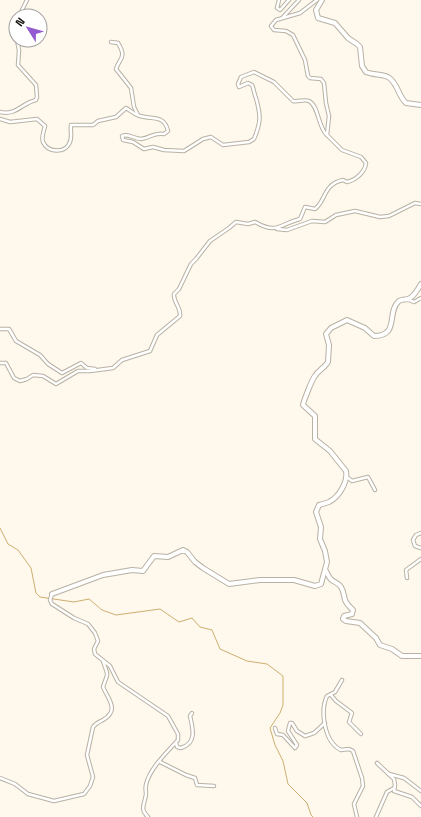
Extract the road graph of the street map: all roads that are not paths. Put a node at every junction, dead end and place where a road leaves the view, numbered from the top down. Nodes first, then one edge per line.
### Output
1 (279, 0) edge
2 (289, 0) edge
3 (299, 0) edge
4 (317, 0) edge
5 (322, 0) edge
6 (282, 17) junction
7 (111, 42) dead end
8 (19, 48) edge
9 (421, 105) edge
10 (0, 112) edge
11 (139, 116) junction
12 (0, 120) edge
13 (327, 135) junction
14 (421, 204) edge
15 (275, 228) junction
16 (421, 284) edge
17 (421, 298) edge
18 (406, 299) junction
19 (0, 329) edge
20 (0, 363) edge
21 (97, 370) junction
22 (346, 477) junction
23 (375, 490) dead end
24 (421, 533) edge
25 (421, 548) edge
26 (421, 559) edge
27 (326, 570) junction
28 (407, 578) dead end
29 (52, 594) joint
30 (421, 656) edge
31 (103, 661) junction
32 (342, 680) dead end
33 (331, 694) junction
34 (192, 713) dead end
35 (325, 723) junction
36 (276, 728) dead end
37 (360, 734) dead end
38 (176, 742) junction
39 (160, 762) junction
40 (377, 763) dead end
41 (389, 774) junction
42 (0, 778) edge
43 (214, 786) dead end
44 (394, 788) junction
45 (421, 792) edge
46 (421, 806) edge
47 (148, 817) edge
48 (357, 817) edge
49 (376, 817) edge

1 - 2 street
3 - 6 street
4 - 6 street
5 - 9 street
6 - 13 street
7 - 11 street
8 - 10 street
11 - 12 street
11 - 13 street
13 - 15 street
14 - 15 street
15 - 21 street
16 - 18 street
17 - 18 street
18 - 22 street
19 - 21 street
20 - 21 street
22 - 23 street
22 - 27 street
24 - 25 street
26 - 28 street
27 - 29 street
27 - 30 street
29 - 31 street
31 - 38 street
31 - 42 street
32 - 33 street
33 - 35 street
33 - 37 street
34 - 38 street
35 - 36 street
35 - 48 street
38 - 39 street
39 - 43 street
39 - 47 street
40 - 41 street
41 - 44 street
41 - 45 street
44 - 46 street
44 - 49 street

